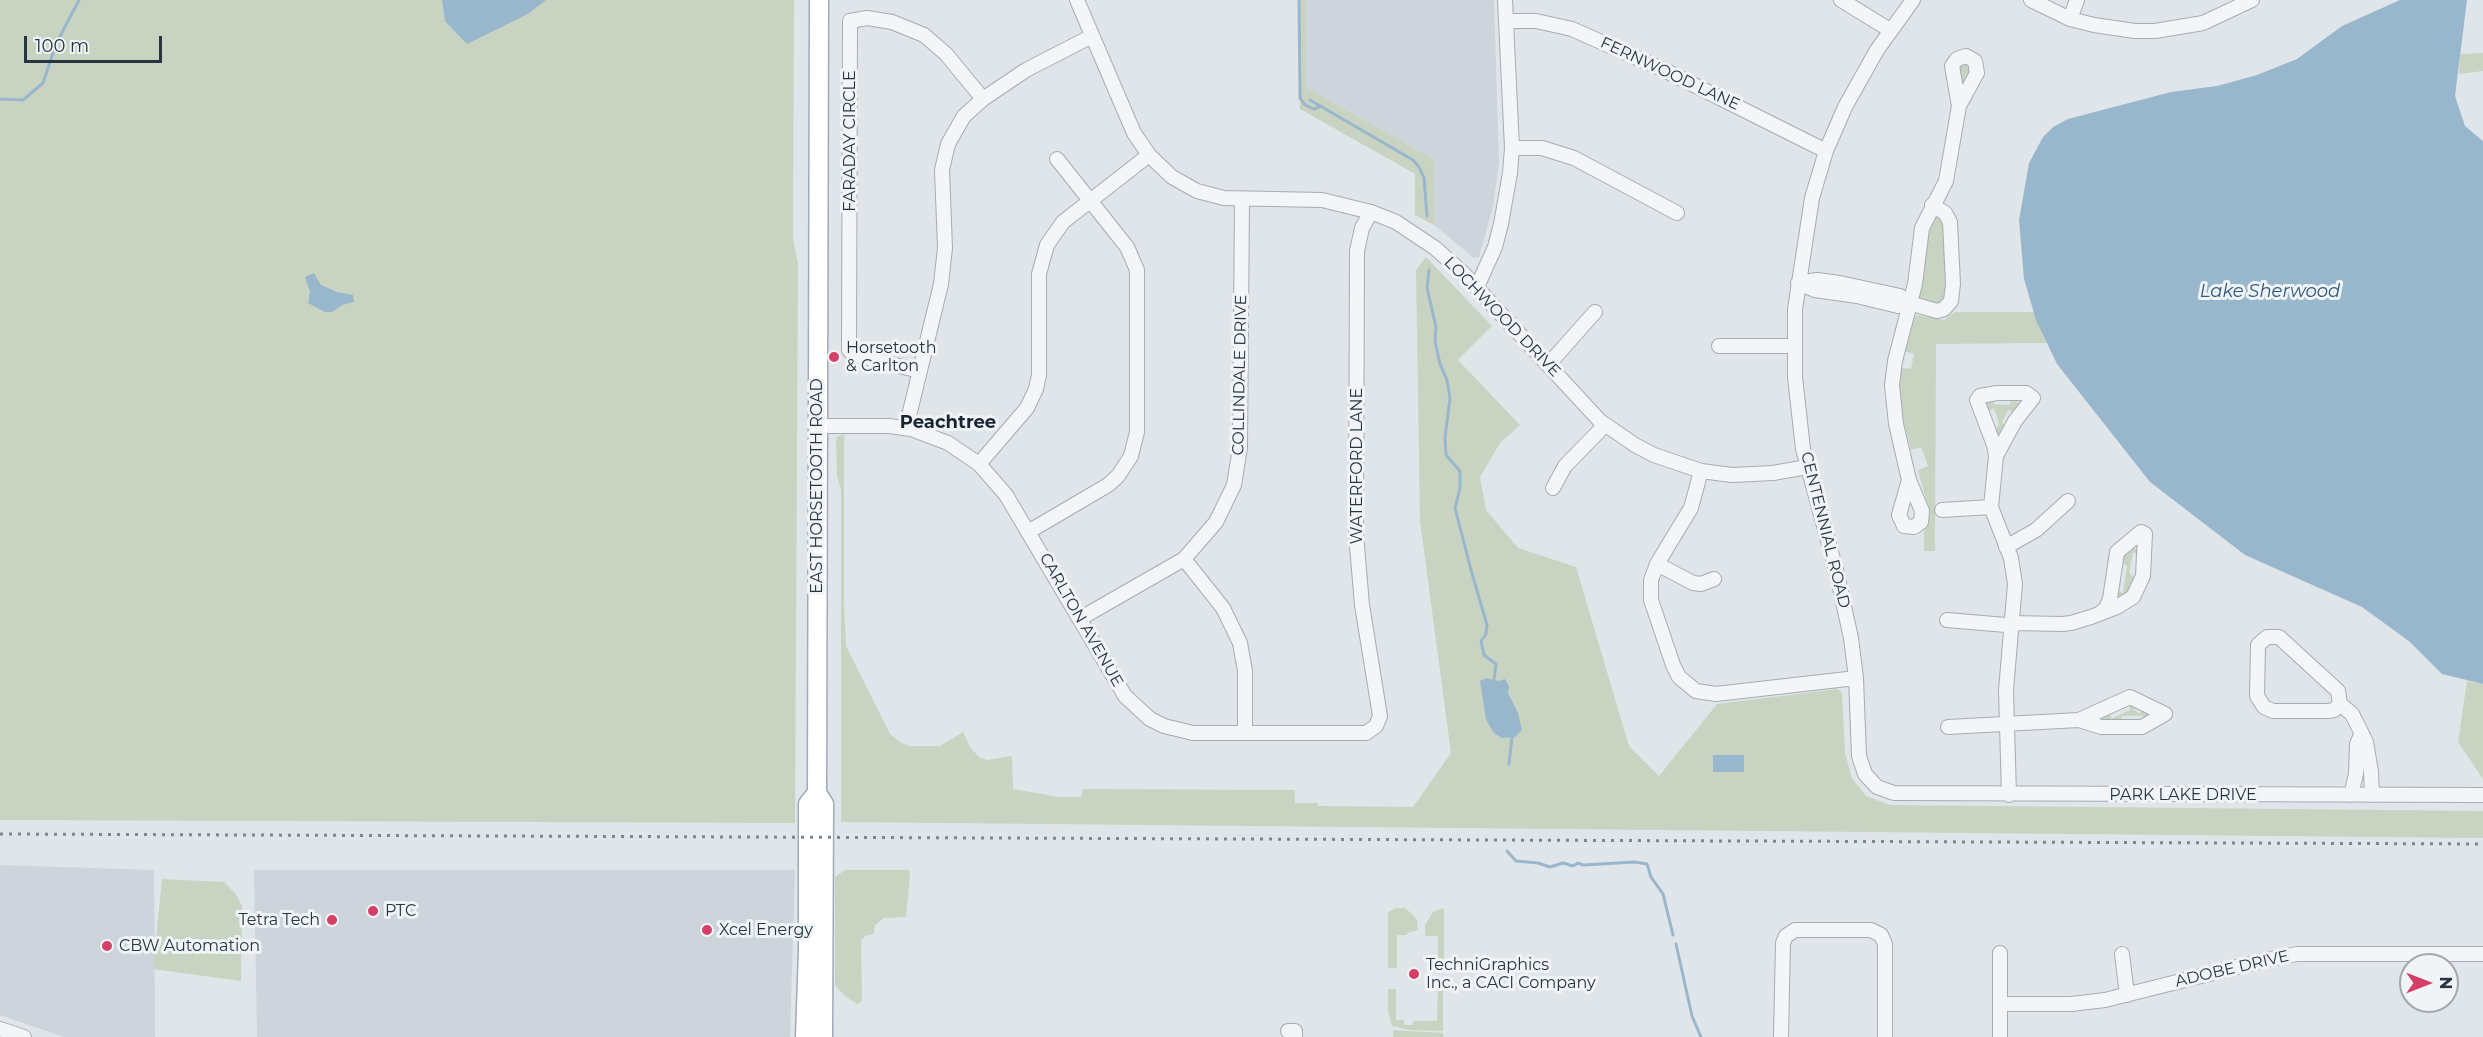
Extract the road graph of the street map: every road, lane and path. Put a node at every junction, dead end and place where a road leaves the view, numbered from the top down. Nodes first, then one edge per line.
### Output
1 (819, 0) edge
2 (1077, 0) edge
3 (1505, 0) edge
4 (1841, 0) edge
5 (1913, 0) edge
6 (2031, 0) edge
7 (2077, 0) edge
8 (2252, 0) edge
9 (2070, 19) junction
10 (1506, 21) junction
11 (1890, 30) junction
12 (1092, 36) junction
13 (983, 99) junction
14 (1959, 106) dead end
15 (1512, 148) junction
16 (1826, 151) junction
17 (1149, 155) junction
18 (1058, 159) dead end
19 (1242, 199) junction
20 (1090, 200) junction
21 (1932, 205) junction
22 (1371, 212) junction
23 (1677, 213) dead end
24 (1798, 283) junction
25 (1477, 287) junction
26 (1909, 303) junction
27 (1595, 312) dead end
28 (1719, 346) dead end
29 (1794, 346) junction
30 (1548, 365) junction
31 (920, 371) junction
32 (1605, 425) junction
33 (817, 426) junction
34 (906, 428) junction
35 (1996, 456) junction
36 (979, 464) junction
37 (1807, 467) junction
38 (1701, 471) junction
39 (1910, 480) dead end
40 (1553, 488) dead end
41 (2068, 501) dead end
42 (1991, 507) junction
43 (1942, 510) dead end
44 (1028, 532) junction
45 (2006, 547) junction
46 (1184, 559) junction
47 (1657, 564) junction
48 (1714, 579) dead end
49 (2099, 614) junction
50 (1081, 618) junction
51 (1947, 620) dead end
52 (2010, 623) junction
53 (1856, 678) junction
54 (2340, 704) junction
55 (2079, 720) junction
56 (1378, 721) joint
57 (2008, 723) junction
58 (1948, 727) dead end
59 (1245, 733) junction
60 (2361, 735) junction
61 (1883, 790) joint
62 (817, 793) junction
63 (2009, 795) junction
64 (2351, 795) junction
65 (2372, 795) junction
66 (2483, 795) edge
67 (2000, 953) dead end
68 (2122, 954) dead end
69 (2483, 954) edge
70 (2127, 995) junction
71 (2000, 1004) junction
72 (0, 1029) edge
73 (24, 1037) edge
74 (805, 1037) edge
75 (823, 1037) edge
76 (1780, 1037) edge
77 (1885, 1037) edge
78 (2000, 1037) edge

1 - 33 main road, EAST HORSETOOTH ROAD
2 - 12 street, LOCHWOOD DRIVE
3 - 10 street
4 - 11 street
5 - 11 street, CENTENNIAL ROAD
6 - 9 street
7 - 9 street
8 - 9 street
10 - 15 street
10 - 16 street, FERNWOOD LANE
11 - 16 street, CENTENNIAL ROAD
12 - 13 street
12 - 17 street, LOCHWOOD DRIVE
13 - 31 street
13 - 31 street, FARADAY CIRCLE
14 - 21 street
15 - 23 street
15 - 25 street
16 - 24 street, CENTENNIAL ROAD
17 - 19 street, LOCHWOOD DRIVE
17 - 20 street
18 - 20 street
19 - 22 street, LOCHWOOD DRIVE
19 - 46 street, COLLINDALE DRIVE
20 - 36 street
20 - 44 street
21 - 26 street
21 - 26 street
22 - 25 street, LOCHWOOD DRIVE
22 - 56 street, WATERFORD LANE
24 - 26 street
24 - 29 street, CENTENNIAL ROAD
25 - 30 street, LOCHWOOD DRIVE
26 - 39 street
27 - 30 street
28 - 29 street
29 - 37 street, CENTENNIAL ROAD
30 - 32 street, LOCHWOOD DRIVE
31 - 34 street
32 - 38 street, LOCHWOOD DRIVE
32 - 40 street
33 - 34 street, CARLTON AVENUE
33 - 62 main road, EAST HORSETOOTH ROAD
34 - 36 street, CARLTON AVENUE
35 - 35 street
35 - 42 street
36 - 44 street, CARLTON AVENUE
37 - 38 street, LOCHWOOD DRIVE
37 - 53 street, CENTENNIAL ROAD
38 - 47 street
41 - 45 street
42 - 43 street
42 - 45 street
44 - 50 street, CARLTON AVENUE
45 - 52 street
46 - 50 street, COLLINDALE DRIVE
46 - 59 street
47 - 48 street
47 - 53 street
49 - 49 street
49 - 52 street
50 - 59 street, CARLTON AVENUE
51 - 52 street
52 - 57 street
53 - 61 street, CENTENNIAL ROAD
54 - 54 street
54 - 60 street
55 - 55 street
55 - 57 street
56 - 59 street, CARLTON AVENUE
57 - 58 street
57 - 63 street
60 - 64 street
60 - 65 street
61 - 63 street, PARK LAKE DRIVE
62 - 74 main road, EAST HORSETOOTH ROAD
62 - 75 main road, EAST HORSETOOTH ROAD
63 - 64 street, PARK LAKE DRIVE
64 - 65 street, PARK LAKE DRIVE
65 - 66 street, PARK LAKE DRIVE
67 - 71 street
68 - 70 street
69 - 70 street, ADOBE DRIVE
70 - 71 street, ADOBE DRIVE
71 - 78 street
72 - 73 street
76 - 77 street

